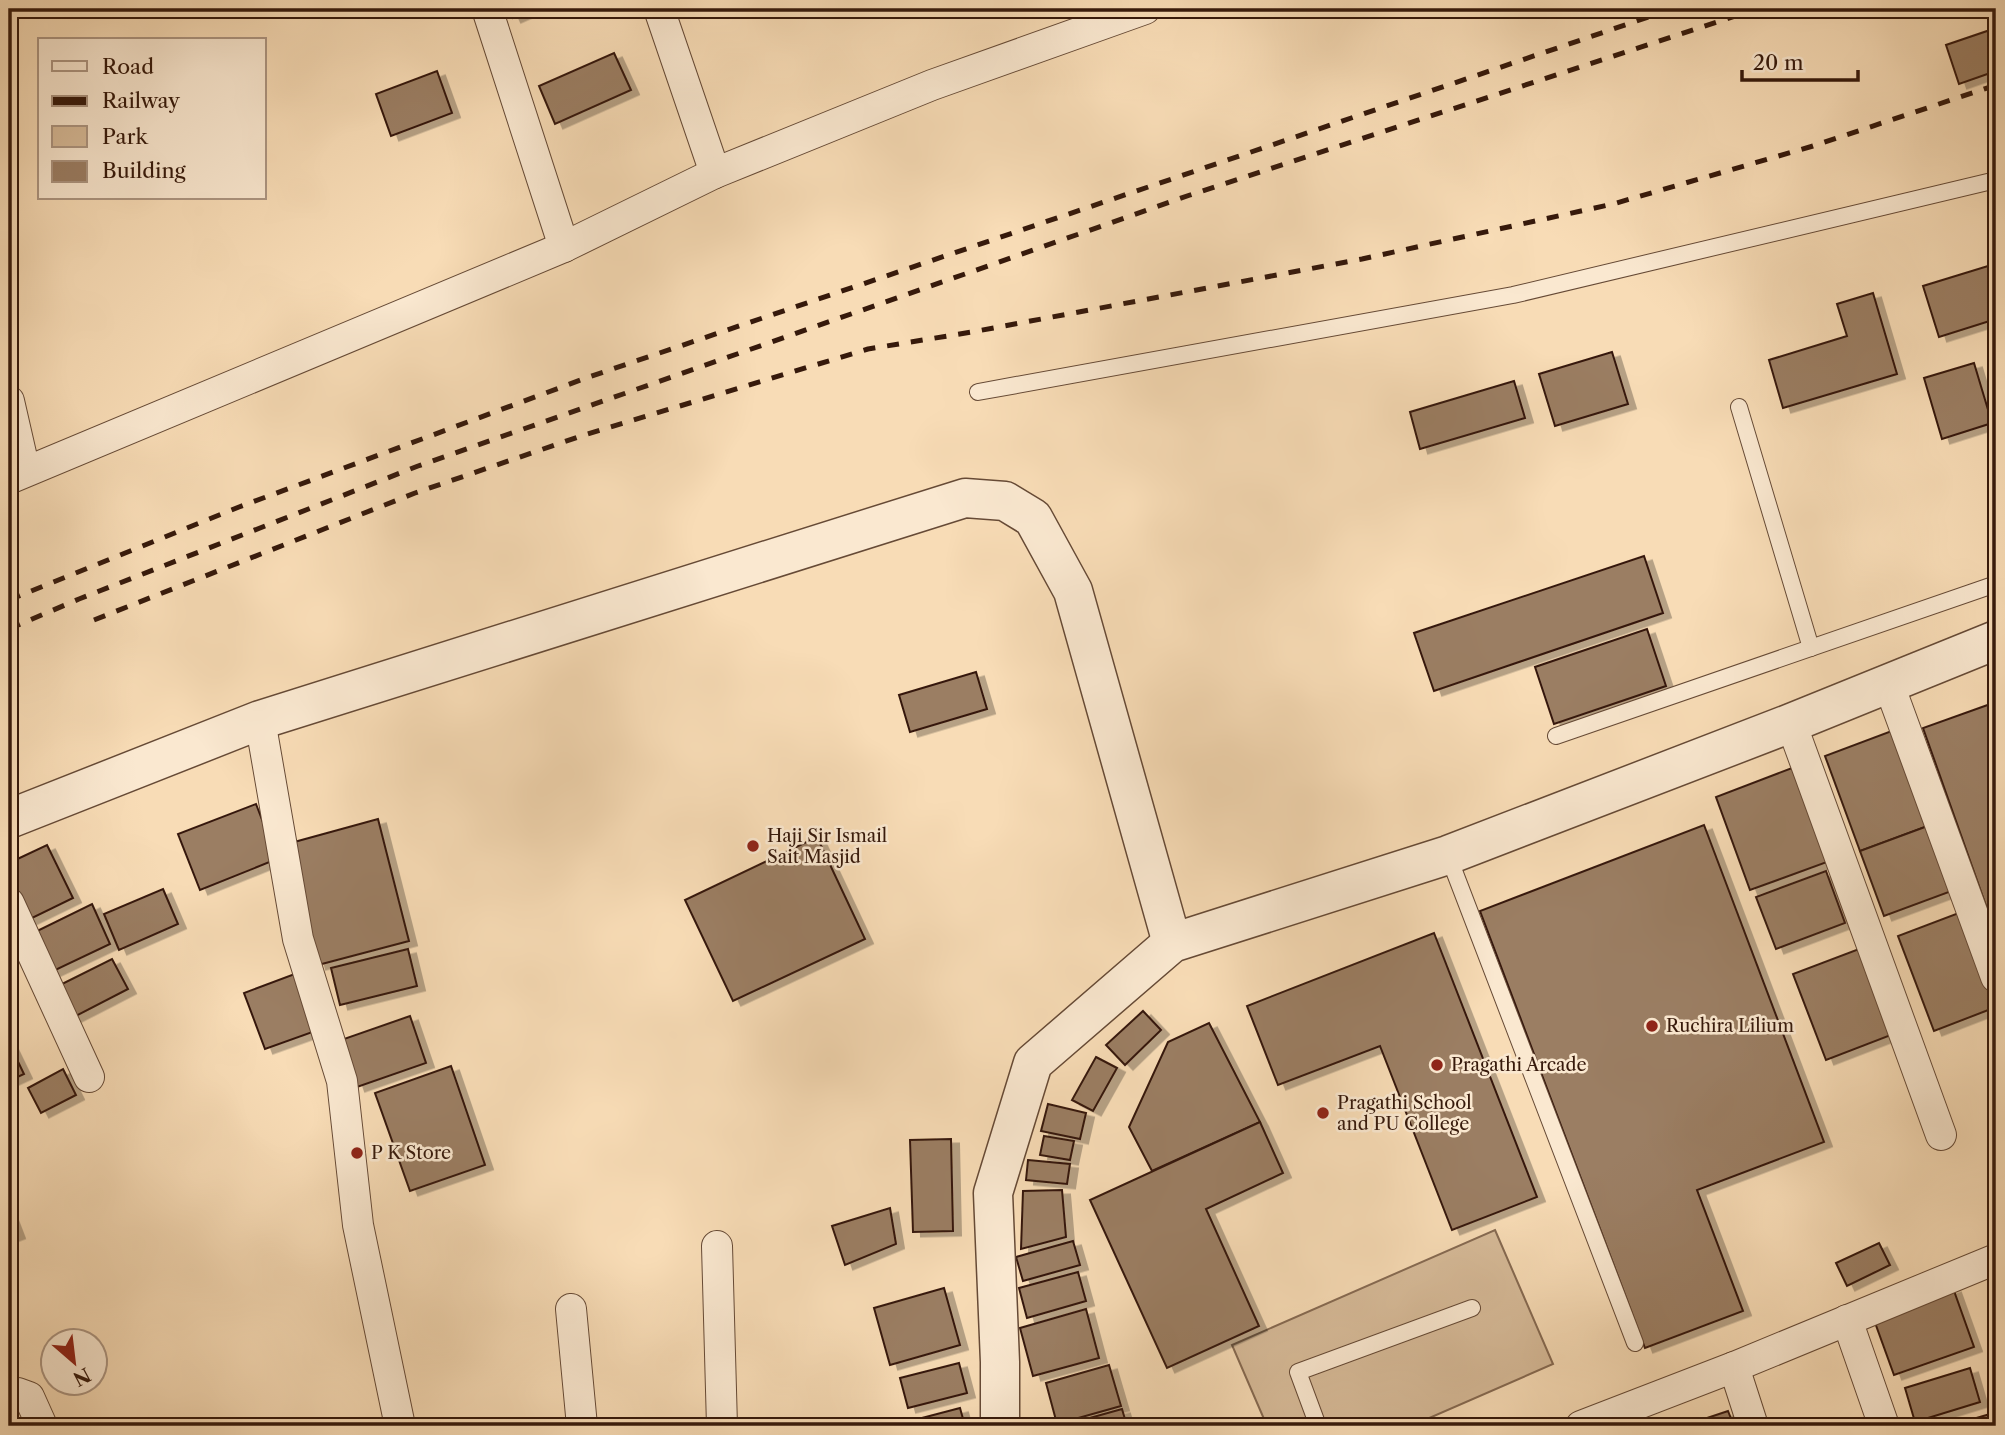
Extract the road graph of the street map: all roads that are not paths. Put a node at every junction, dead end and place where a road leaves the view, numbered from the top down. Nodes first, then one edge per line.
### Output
1 (487, 9) edge
2 (659, 9) edge
3 (1145, 9) edge
4 (715, 173) junction
5 (1996, 180) edge
6 (564, 247) junction
7 (978, 392) dead end
8 (9, 401) edge
9 (1739, 407) dead end
10 (17, 475) edge
11 (1996, 584) edge
12 (1996, 640) edge
13 (1811, 648) junction
14 (1888, 682) junction
15 (260, 720) junction
16 (1791, 723) junction
17 (1556, 736) dead end
18 (9, 819) edge
19 (1448, 855) junction
20 (9, 902) edge
21 (1172, 943) junction
22 (1996, 977) edge
23 (89, 1077) dead end
24 (1941, 1135) dead end
25 (717, 1246) dead end
26 (1996, 1259) edge
27 (1472, 1308) dead end
28 (571, 1309) dead end
29 (1847, 1320) junction
30 (1635, 1343) dead end
31 (1734, 1367) junction
32 (9, 1394) edge
33 (43, 1426) edge
34 (400, 1426) edge
35 (582, 1426) edge
36 (722, 1426) edge
37 (1000, 1426) edge
38 (1318, 1426) edge
39 (1581, 1426) edge
40 (1753, 1426) edge
41 (1884, 1426) edge

1 - 6 street
2 - 4 street
3 - 4 street
4 - 6 street
5 - 7 lane
6 - 10 street
8 - 10 street
9 - 13 lane
11 - 13 lane
12 - 14 street
13 - 17 lane
14 - 16 street
14 - 22 street
15 - 18 street
15 - 21 street
15 - 34 street
16 - 19 street
16 - 24 street
19 - 21 street
19 - 30 lane
20 - 23 street
21 - 37 street
25 - 36 street
26 - 29 street
27 - 38 lane
28 - 35 street
29 - 31 street
29 - 41 street
31 - 39 street
31 - 40 street
32 - 33 street

